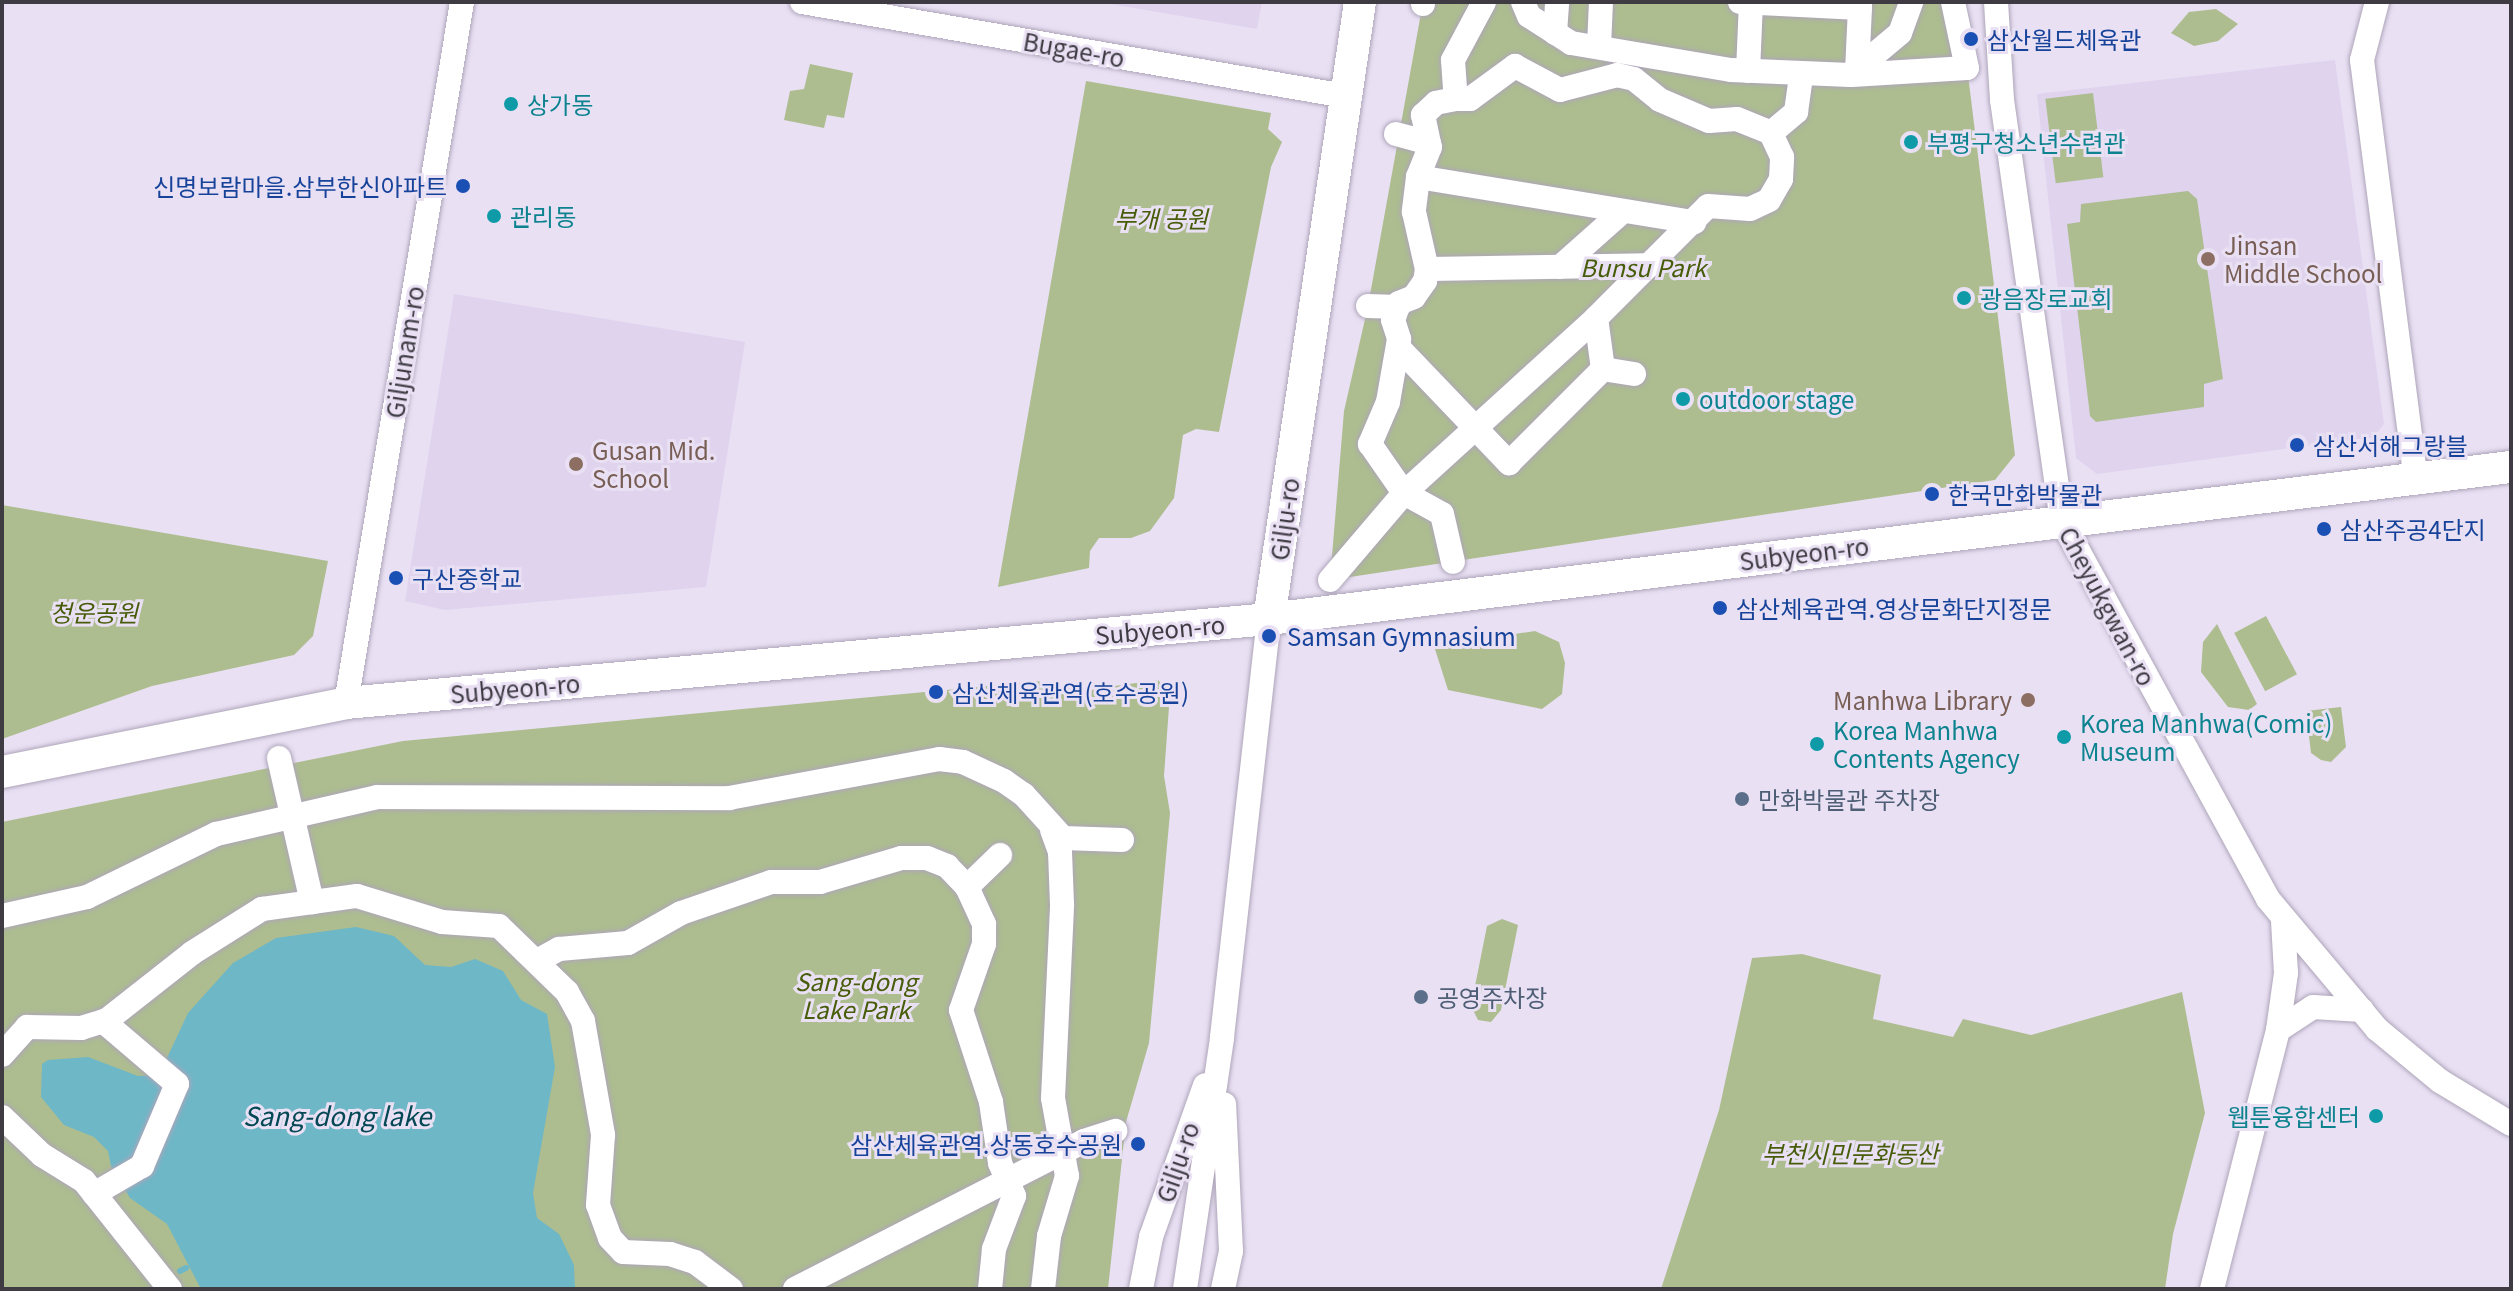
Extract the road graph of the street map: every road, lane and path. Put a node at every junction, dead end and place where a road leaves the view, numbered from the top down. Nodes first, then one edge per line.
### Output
1 (462, 2) edge
2 (802, 2) edge
3 (1360, 2) edge
4 (1484, 2) edge
5 (1523, 2) edge
6 (1557, 2) edge
7 (1601, 2) edge
8 (1740, 2) edge
9 (1910, 2) edge
10 (1996, 2) edge
11 (2377, 2) edge
12 (1751, 3) edge
13 (1860, 5) edge
14 (1954, 5) edge
15 (1555, 33) junction
16 (1599, 47) junction
17 (1748, 71) junction
18 (1853, 73) junction
19 (1801, 75) junction
20 (1345, 96) junction
21 (1456, 99) junction
22 (1771, 133) junction
23 (1396, 134) dead end
24 (1429, 143) junction
25 (1418, 177) junction
26 (1623, 211) junction
27 (1694, 222) junction
28 (1650, 265) junction
29 (1560, 267) junction
30 (1427, 269) junction
31 (1368, 306) dead end
32 (1398, 307) junction
33 (1596, 318) junction
34 (1398, 347) junction
35 (1603, 369) junction
36 (1634, 374) dead end
37 (1473, 431) junction
38 (2511, 467) edge
39 (2416, 480) junction
40 (1404, 493) junction
41 (2062, 521) junction
42 (1453, 562) dead end
43 (1330, 580) dead end
44 (1269, 619) junction
45 (346, 703) junction
46 (279, 758) dead end
47 (2, 772) edge
48 (292, 815) junction
49 (1052, 830) junction
50 (1122, 840) dead end
51 (1000, 855) dead end
52 (967, 887) junction
53 (312, 902) junction
54 (2, 916) edge
55 (2283, 919) junction
56 (537, 961) junction
57 (2362, 1010) junction
58 (103, 1021) junction
59 (13, 1027) edge
60 (2278, 1030) junction
61 (1222, 1037) junction
62 (2, 1055) edge
63 (2, 1117) edge
64 (2511, 1124) edge
65 (1115, 1131) dead end
66 (1060, 1153) junction
67 (1007, 1180) junction
68 (104, 1188) junction
69 (170, 1289) edge
70 (731, 1289) edge
71 (795, 1289) edge
72 (990, 1289) edge
73 (1043, 1289) edge
74 (1141, 1289) edge
75 (1185, 1289) edge
76 (1223, 1289) edge
77 (2212, 1289) edge

1 - 45 street, Giljunam-ro
2 - 20 street, Bugae-ro
3 - 20 main road, Gilju-ro
4 - 21 street
5 - 15 street
6 - 15 street
7 - 16 street
8 - 12 street
9 - 14 street
9 - 18 street
10 - 41 street, Cheyukgwan-ro
11 - 39 street
12 - 13 street
12 - 17 street
13 - 18 street
14 - 18 street
15 - 16 street
16 - 17 street
17 - 19 street
18 - 19 street
19 - 22 street
20 - 44 main road, Gilju-ro
21 - 22 street
21 - 24 street
22 - 27 street
23 - 24 street
24 - 25 street
25 - 26 street
25 - 30 street
26 - 27 street
26 - 29 street
27 - 28 street
28 - 29 street
28 - 33 street
29 - 30 street
30 - 32 street
31 - 32 street
32 - 34 street
33 - 35 street
33 - 37 street
34 - 37 street
34 - 40 street
35 - 36 street
35 - 37 street
37 - 40 street
38 - 39 main road, Subyeon-ro
39 - 41 main road, Subyeon-ro
40 - 42 street
40 - 43 street
41 - 44 main road, Subyeon-ro
41 - 55 street, Cheyukgwan-ro
44 - 45 main road, Subyeon-ro
44 - 61 street, Gilju-ro
45 - 47 main road, Subyeon-ro
46 - 48 street
48 - 49 street
48 - 53 street
48 - 54 street
49 - 50 street
49 - 66 street
51 - 52 street
52 - 56 street
52 - 67 street
53 - 56 street
53 - 58 street
55 - 57 street, Cheyukgwan-ro
55 - 60 street
56 - 70 street
57 - 60 street
57 - 64 street, Cheyukgwan-ro
58 - 59 street
58 - 68 street
59 - 62 street
60 - 77 street
61 - 74 street, Gilju-ro
61 - 75 street, Gilju-ro
61 - 76 street, Gilju-ro
63 - 68 street
65 - 66 street
66 - 67 street
66 - 73 street
67 - 71 street
67 - 72 street
68 - 69 street

